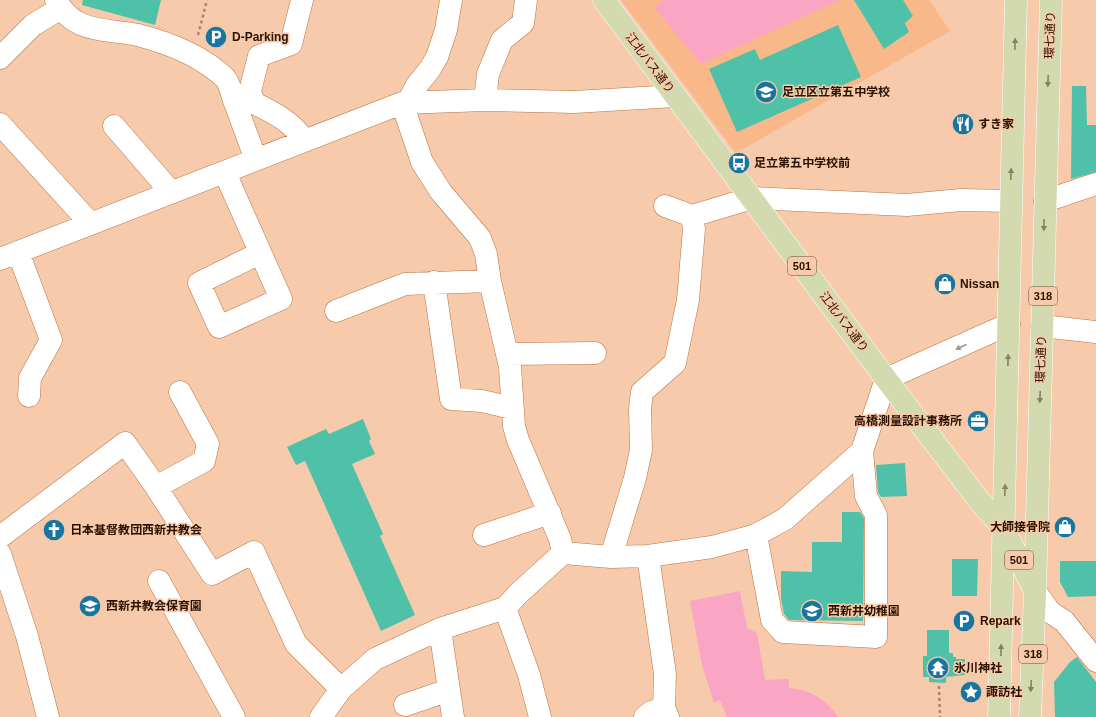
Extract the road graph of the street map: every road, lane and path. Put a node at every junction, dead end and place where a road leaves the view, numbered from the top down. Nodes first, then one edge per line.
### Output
1 (207, 0) edge
2 (302, 0) edge
3 (450, 0) edge
4 (526, 0) edge
5 (604, 0) edge
6 (1016, 0) edge
7 (1051, 0) edge
8 (58, 4) edge
9 (196, 40) dead end
10 (0, 58) edge
11 (675, 96) junction
12 (486, 100) junction
13 (243, 101) junction
14 (405, 102) junction
15 (0, 124) edge
16 (114, 126) dead end
17 (304, 140) junction
18 (256, 160) junction
19 (225, 173) junction
20 (1096, 184) edge
21 (171, 192) junction
22 (752, 198) junction
23 (1011, 201) junction
24 (1045, 201) junction
25 (665, 206) dead end
26 (692, 216) junction
27 (90, 223) junction
28 (260, 253) dead end
29 (9, 255) edge
30 (490, 281) junction
31 (434, 282) junction
32 (336, 311) dead end
33 (1009, 324) junction
34 (1042, 326) junction
35 (1096, 332) edge
36 (595, 353) dead end
37 (507, 354) junction
38 (886, 379) junction
39 (180, 392) dead end
40 (29, 396) dead end
41 (512, 408) junction
42 (862, 451) junction
43 (156, 486) junction
44 (550, 513) junction
45 (1004, 529) junction
46 (484, 535) dead end
47 (756, 535) junction
48 (0, 537) edge
49 (563, 553) junction
50 (0, 554) edge
51 (648, 556) junction
52 (611, 557) junction
53 (159, 581) dead end
54 (1035, 591) junction
55 (505, 608) junction
56 (440, 629) junction
57 (1096, 661) edge
58 (939, 686) dead end
59 (341, 689) junction
60 (449, 690) junction
61 (405, 705) dead end
62 (659, 714) edge
63 (48, 717) edge
64 (234, 717) edge
65 (321, 717) edge
66 (453, 717) edge
67 (540, 717) edge
68 (940, 717) edge
69 (999, 717) edge
70 (1030, 717) edge

1 - 9 path
2 - 13 street
3 - 14 street
4 - 12 street
5 - 11 main road, 江北バス通り / 501
23 -> 6 main road, 318
7 -> 24 main road, 環七通り / 318
8 - 10 street
8 - 13 street
11 - 12 street
11 - 22 main road, 江北バス通り / 501
12 - 14 street
13 - 17 street
13 - 18 street
14 - 17 street
14 - 30 street
15 - 27 street
16 - 21 street
17 - 18 street
18 - 19 street
19 - 21 street
19 - 28 street
20 - 24 street
21 - 27 street
22 - 23 street
22 - 26 street
22 - 38 main road, 江北バス通り / 501
23 - 33 main road, 318
24 -> 34 main road, 環七通り / 318
25 - 26 street
26 - 52 street
27 - 29 street
29 - 40 street
30 - 31 street
30 - 37 street
31 - 32 street
31 - 41 street
33 -> 38 street
45 -> 33 main road, 318
34 - 35 street
34 -> 54 main road, 環七通り / 318
36 - 37 street
37 - 41 street
38 - 42 street
38 - 45 main road, 江北バス通り / 501
39 - 43 street
41 - 44 street
42 - 47 street
42 - 47 street
43 - 48 street
43 - 59 street
44 - 46 street
44 - 49 street
45 - 54 main road, 江北バス通り / 501
69 -> 45 main road, 318
47 - 51 street
49 - 52 street
49 - 55 street
50 - 63 street
51 - 52 street
51 - 62 street
53 - 64 street
54 - 57 street
54 -> 70 main road, 環七通り / 318
55 - 56 street
55 - 67 street
56 - 59 street
56 - 60 street
58 - 68 path
59 - 65 street
60 - 61 street
60 - 66 street

